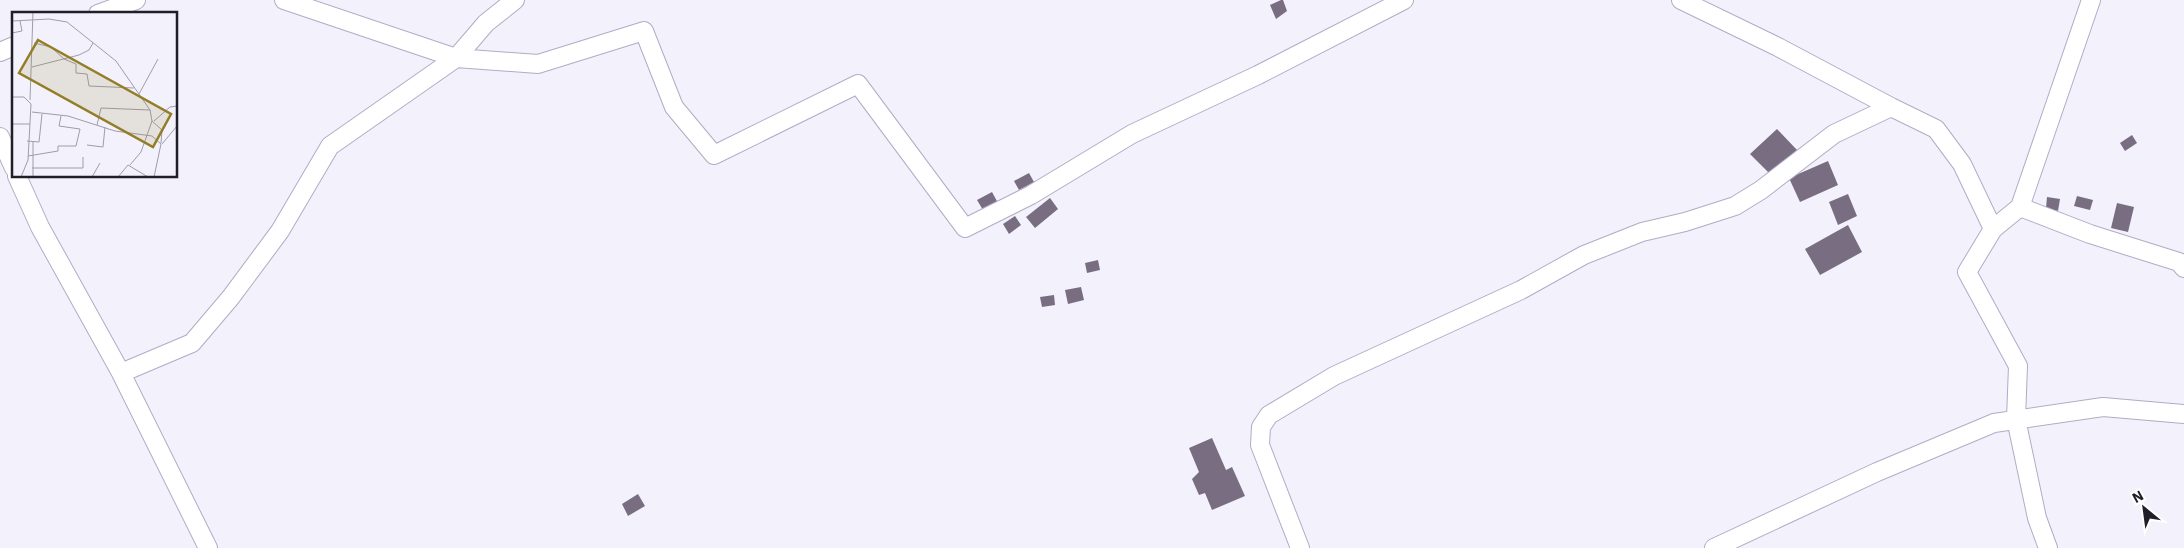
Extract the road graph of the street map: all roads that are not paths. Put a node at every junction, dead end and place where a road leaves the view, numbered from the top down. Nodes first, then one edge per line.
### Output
1 (136, 0) edge
2 (284, 0) edge
3 (515, 0) edge
4 (1404, 0) edge
5 (1681, 0) edge
6 (2091, 0) edge
7 (103, 12) edge
8 (12, 47) edge
9 (0, 52) edge
10 (456, 58) junction
11 (1891, 107) junction
12 (0, 137) edge
13 (12, 164) edge
14 (18, 178) edge
15 (2020, 207) junction
16 (1993, 229) junction
17 (2184, 268) edge
18 (121, 373) junction
19 (2184, 414) edge
20 (2016, 419) junction
21 (208, 548) edge
22 (1300, 548) edge
23 (1714, 548) edge
24 (2048, 548) edge

1 - 7 street
2 - 10 street
3 - 10 street
4 - 10 street
5 - 11 street
6 - 15 street
8 - 9 street
10 - 18 street
11 - 16 street
11 - 22 street
12 - 13 street
14 - 18 street
15 - 16 street
15 - 17 street
16 - 20 street
18 - 21 street
19 - 20 street
20 - 23 street
20 - 24 street

